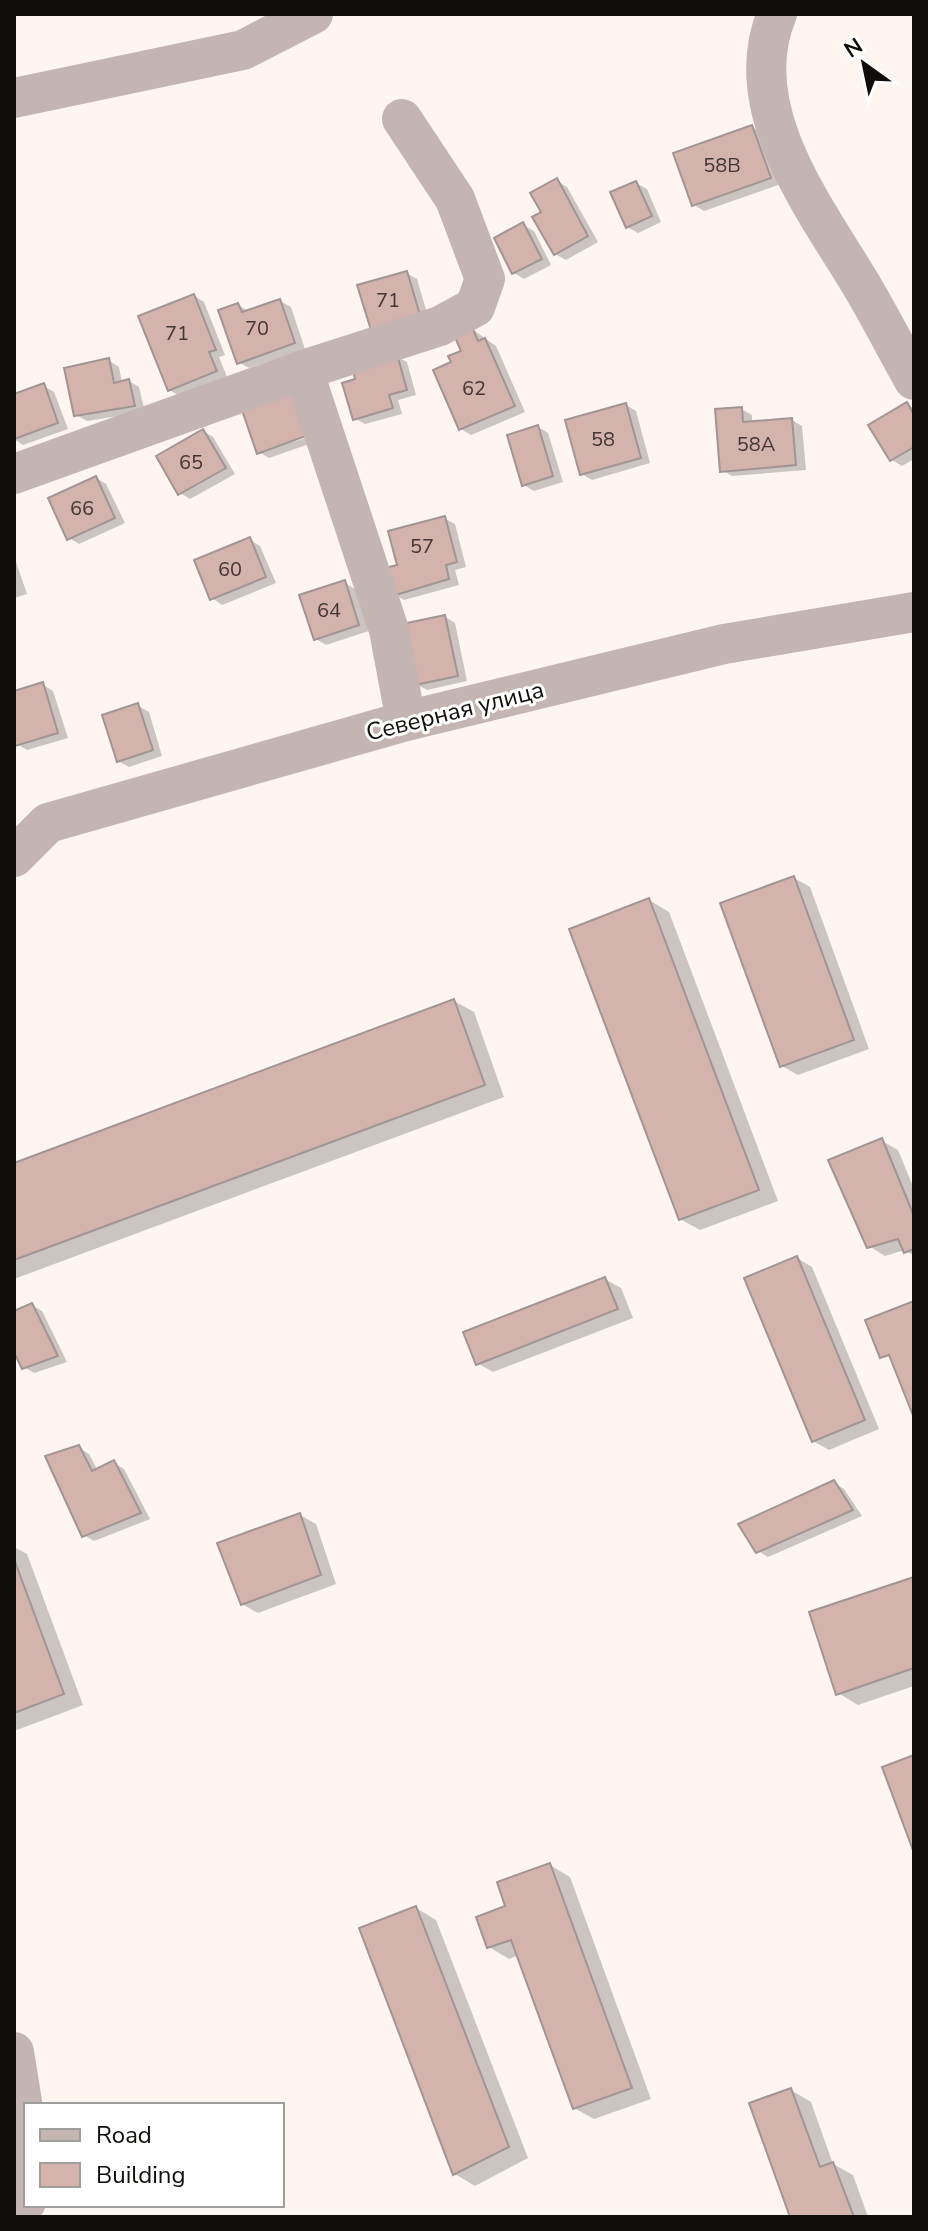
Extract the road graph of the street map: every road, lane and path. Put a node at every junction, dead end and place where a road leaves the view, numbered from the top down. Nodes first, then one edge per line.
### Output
1 (313, 14) edge
2 (777, 14) edge
3 (14, 98) edge
4 (402, 119) dead end
5 (303, 370) junction
6 (914, 380) edge
7 (14, 474) edge
8 (914, 612) edge
9 (406, 721) junction
10 (31, 828) edge
11 (14, 857) edge
12 (14, 2052) edge
13 (24, 2201) edge

1 - 3 street
2 - 6 street
4 - 5 street
5 - 7 street
5 - 9 street
8 - 9 street, Северная улица
9 - 10 street, Северная улица
10 - 11 street, Северная улица
12 - 13 street

